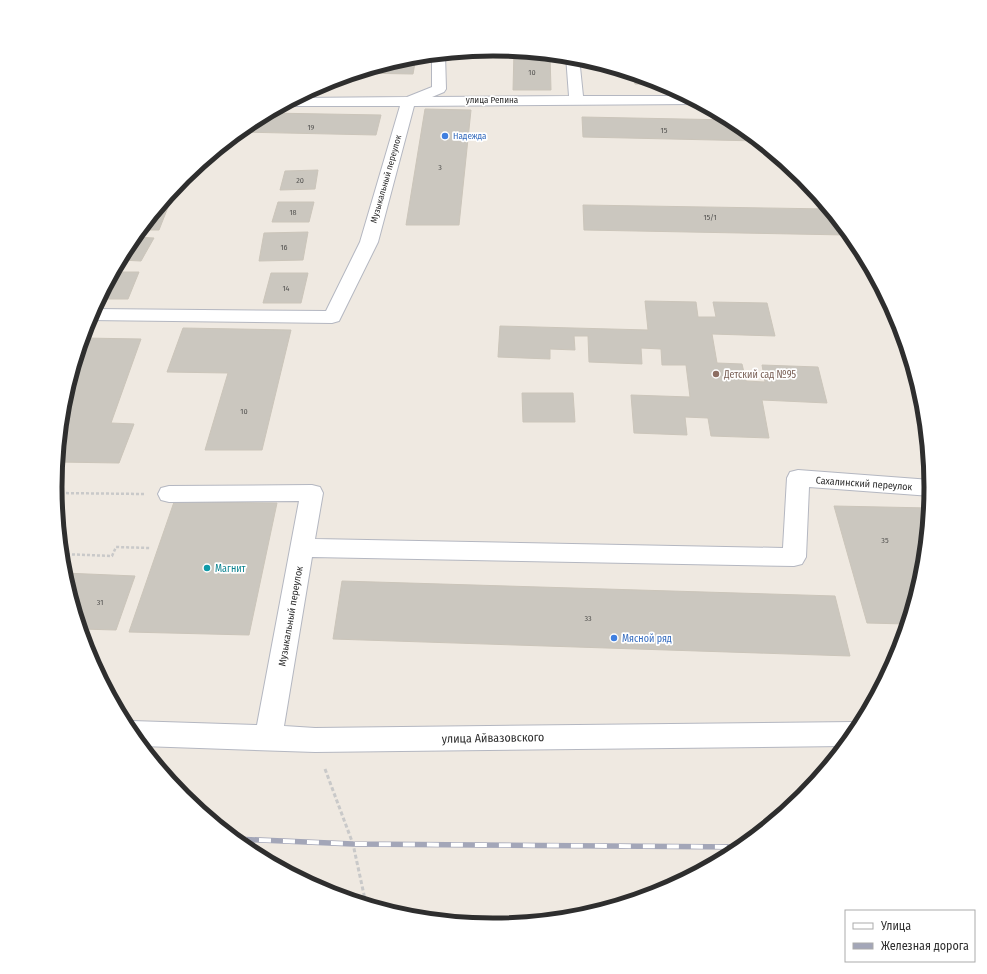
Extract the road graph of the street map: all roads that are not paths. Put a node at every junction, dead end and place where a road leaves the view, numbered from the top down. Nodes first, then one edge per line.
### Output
1 (439, 60) edge
2 (573, 63) edge
3 (576, 100) junction
4 (684, 100) edge
5 (299, 102) edge
6 (408, 102) junction
7 (98, 315) edge
8 (924, 487) edge
9 (169, 494) road end
10 (303, 548) junction
11 (140, 733) edge
12 (846, 734) edge
13 (268, 739) junction

1 - 6 street
2 - 3 street
3 - 4 street, улица Репина
3 - 6 street, улица Репина
5 - 6 street, улица Репина
6 - 7 street, Музыкальный переулок
8 - 10 street, Сахалинский переулок
9 - 10 street, Музыкальный переулок
10 - 13 street, Музыкальный переулок
11 - 13 street, улица Айвазовского
12 - 13 street, улица Айвазовского

